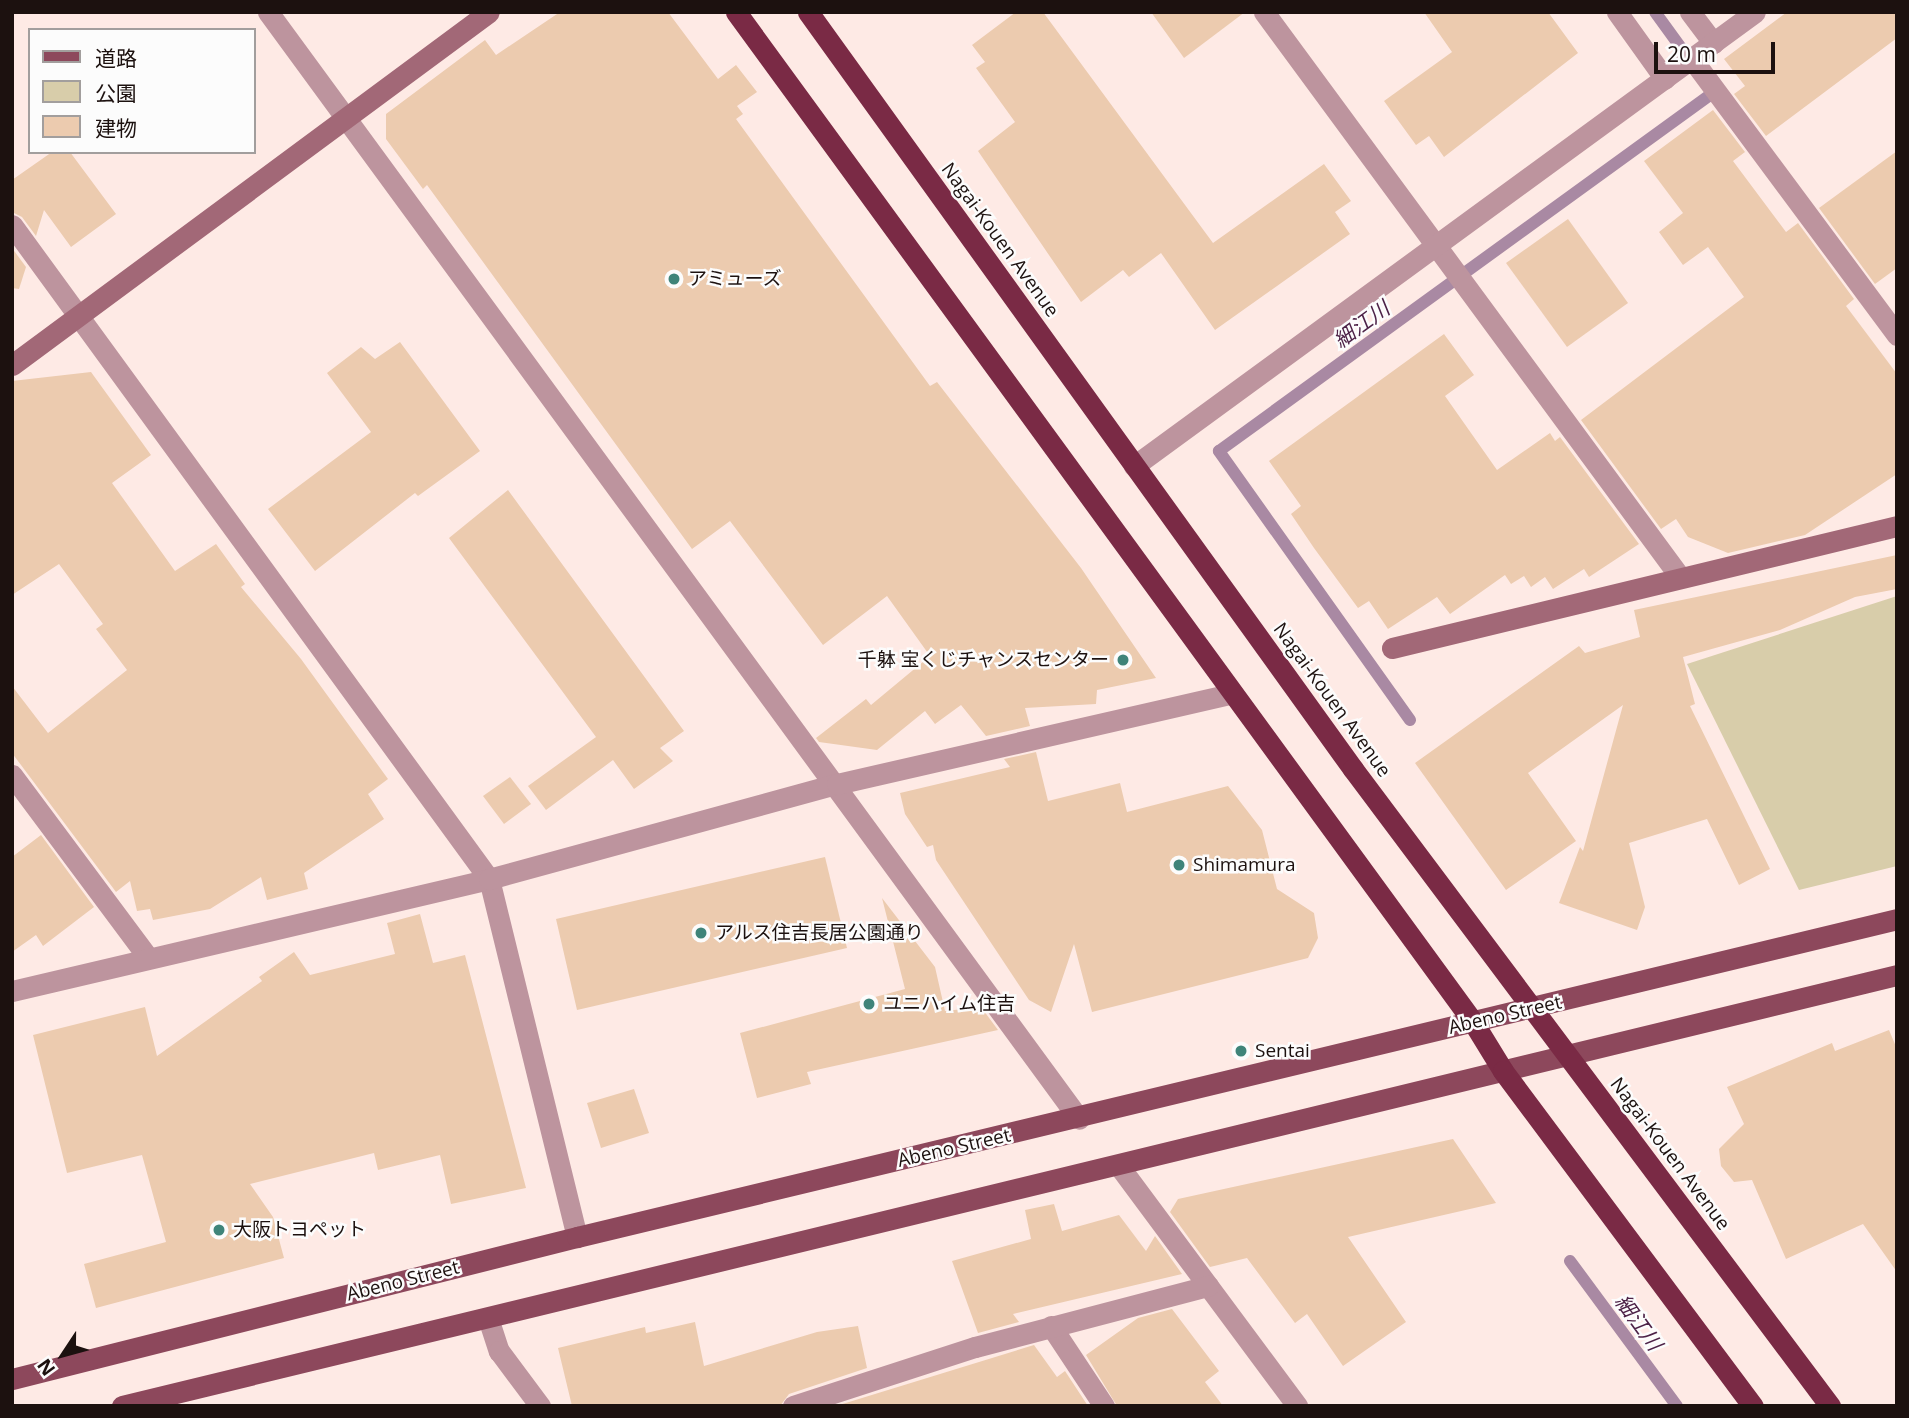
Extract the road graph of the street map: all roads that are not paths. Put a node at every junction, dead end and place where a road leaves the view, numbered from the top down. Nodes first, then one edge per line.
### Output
1 (268, 12) edge
2 (489, 12) edge
3 (736, 12) edge
4 (808, 12) edge
5 (1264, 12) edge
6 (1617, 12) edge
7 (1690, 12) edge
8 (1755, 12) edge
9 (1713, 43) junction
10 (1692, 59) junction
11 (1665, 79) junction
12 (345, 117) junction
13 (12, 225) edge
14 (1437, 247) junction
15 (79, 317) junction
16 (1897, 335) edge
17 (12, 365) edge
18 (1134, 466) junction
19 (1897, 526) edge
20 (1680, 576) junction
21 (1392, 648) dead end
22 (1233, 693) junction
23 (12, 775) edge
24 (837, 784) junction
25 (489, 879) junction
26 (1897, 919) edge
27 (147, 956) junction
28 (1897, 975) edge
29 (12, 991) edge
30 (1530, 1009) junction
31 (1473, 1022) junction
32 (1567, 1056) junction
33 (1503, 1071) junction
34 (1079, 1119) junction
35 (1119, 1166) junction
36 (577, 1237) junction
37 (1208, 1286) junction
38 (488, 1318) junction
39 (1051, 1326) junction
40 (12, 1379) edge
41 (122, 1406) edge
42 (540, 1406) edge
43 (793, 1406) edge
44 (1104, 1406) edge
45 (1297, 1406) edge
46 (1753, 1406) edge
47 (1830, 1406) edge

1 - 12 street
2 - 12 street
3 - 22 highway
4 - 18 highway, Nagai-Kouen Avenue
5 - 14 street
6 - 11 street
7 - 9 street
8 - 9 street
9 - 10 street
10 - 11 street
10 - 16 street
11 - 14 street
12 - 15 street
12 - 24 street
13 - 15 street
14 - 18 street
14 - 20 street
15 - 17 street
15 - 25 street
18 - 30 highway, Nagai-Kouen Avenue
19 - 20 street
20 - 21 street
22 - 24 street
22 - 31 highway
23 - 27 street
24 - 25 street
24 - 34 street
25 - 27 street
25 - 36 street
26 - 30 main road, Abeno Street
27 - 29 street
28 - 32 main road
30 - 31 main road, Abeno Street
30 - 32 highway, Nagai-Kouen Avenue
31 - 33 highway
31 - 34 main road, Abeno Street
32 - 33 main road
32 - 47 highway, Nagai-Kouen Avenue
33 - 35 main road
33 - 46 highway
34 - 36 main road, Abeno Street
35 - 37 street
35 - 38 main road
36 - 40 main road, Abeno Street
37 - 39 street
37 - 45 street
38 - 41 main road
38 - 42 street
39 - 43 street
39 - 44 street

